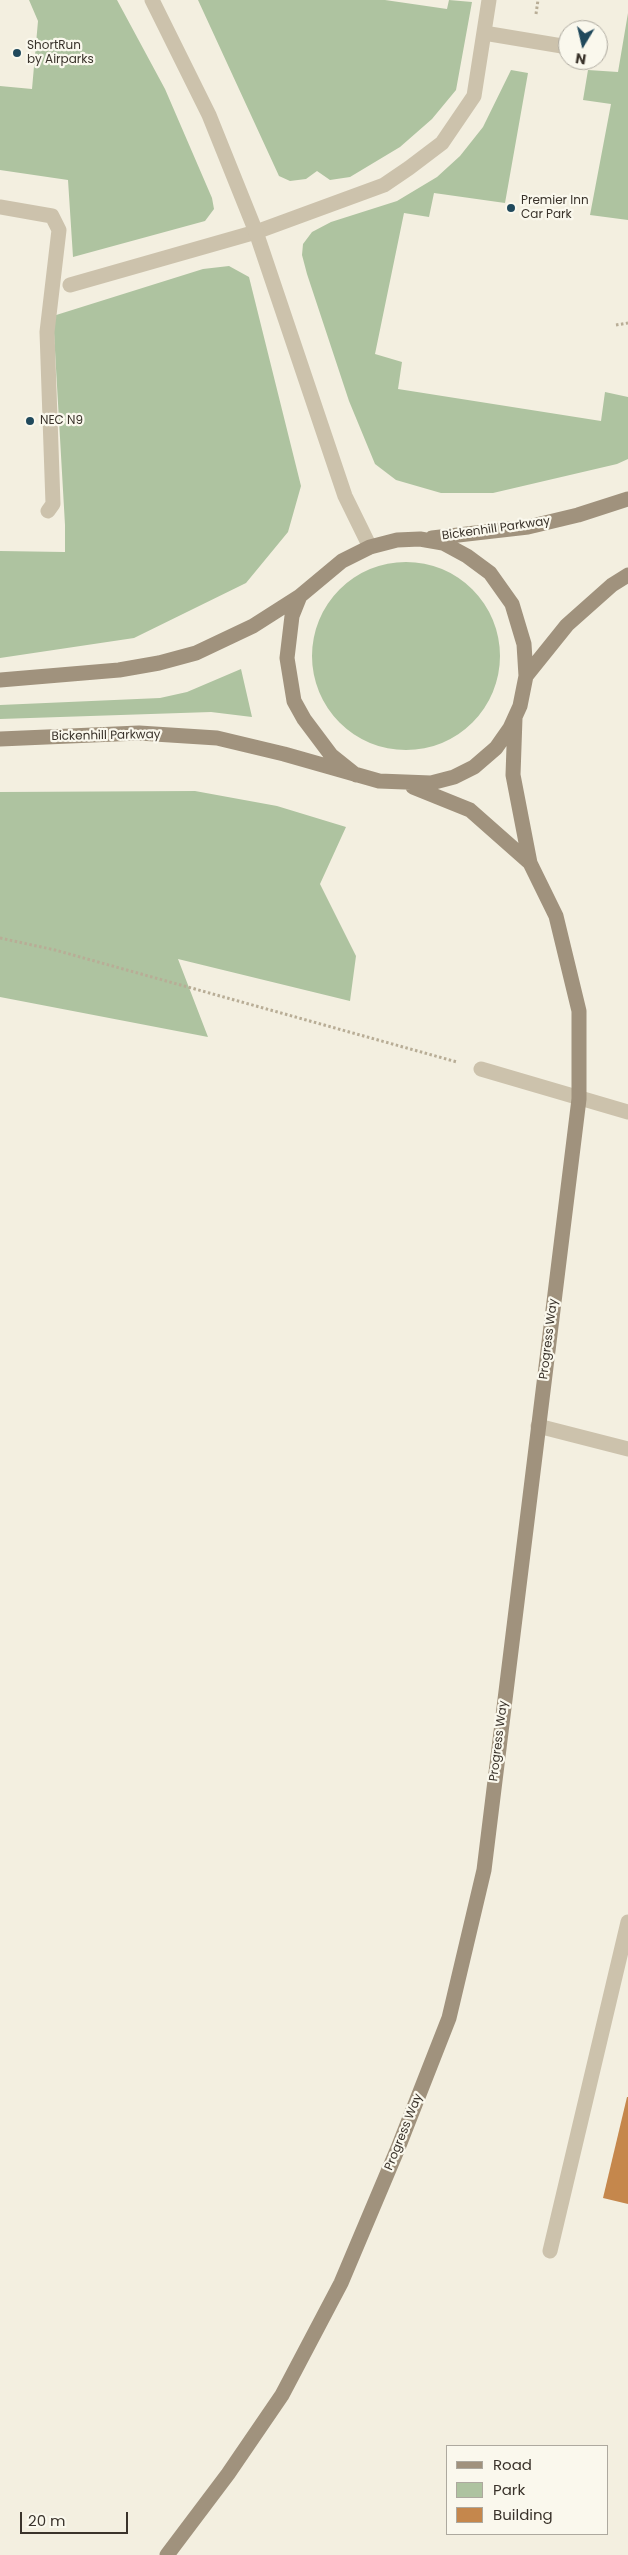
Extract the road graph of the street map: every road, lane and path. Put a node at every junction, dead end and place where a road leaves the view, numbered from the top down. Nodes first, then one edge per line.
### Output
1 (152, 0) edge
2 (489, 0) edge
3 (484, 33) junction
4 (558, 44) edge
5 (0, 207) edge
6 (256, 232) junction
7 (70, 285) dead end
8 (628, 323) edge
9 (616, 324) dead end
10 (628, 499) edge
11 (48, 511) dead end
12 (420, 539) junction
13 (370, 548) junction
14 (628, 574) edge
15 (300, 596) junction
16 (526, 676) junction
17 (0, 680) edge
18 (514, 718) junction
19 (0, 739) edge
20 (356, 775) junction
21 (406, 784) junction
22 (530, 863) junction
23 (0, 938) edge
24 (482, 1069) joint
25 (579, 1099) junction
26 (628, 1112) edge
27 (538, 1426) junction
28 (628, 1449) edge
29 (628, 1922) edge
30 (550, 2251) dead end
31 (166, 2555) edge

1 - 6 street
2 - 3 street
3 - 4 street
3 - 6 street
5 - 11 street
6 - 7 street
6 - 13 street
8 - 9 path
10 - 12 street, Bickenhill Parkway
12 - 13 street
12 - 16 street
13 - 15 street
14 - 16 street
15 - 17 street
15 - 20 street
16 - 18 street
18 - 21 street
18 - 22 street, Progress Way
19 - 20 street, Bickenhill Parkway
20 - 21 street, Bickenhill Parkway
21 - 22 street, Progress Way
22 - 25 street, Progress Way
23 - 24 path
24 - 25 street
25 - 26 street
25 - 27 street, Progress Way
27 - 28 street
27 - 31 street, Progress Way
29 - 30 street

